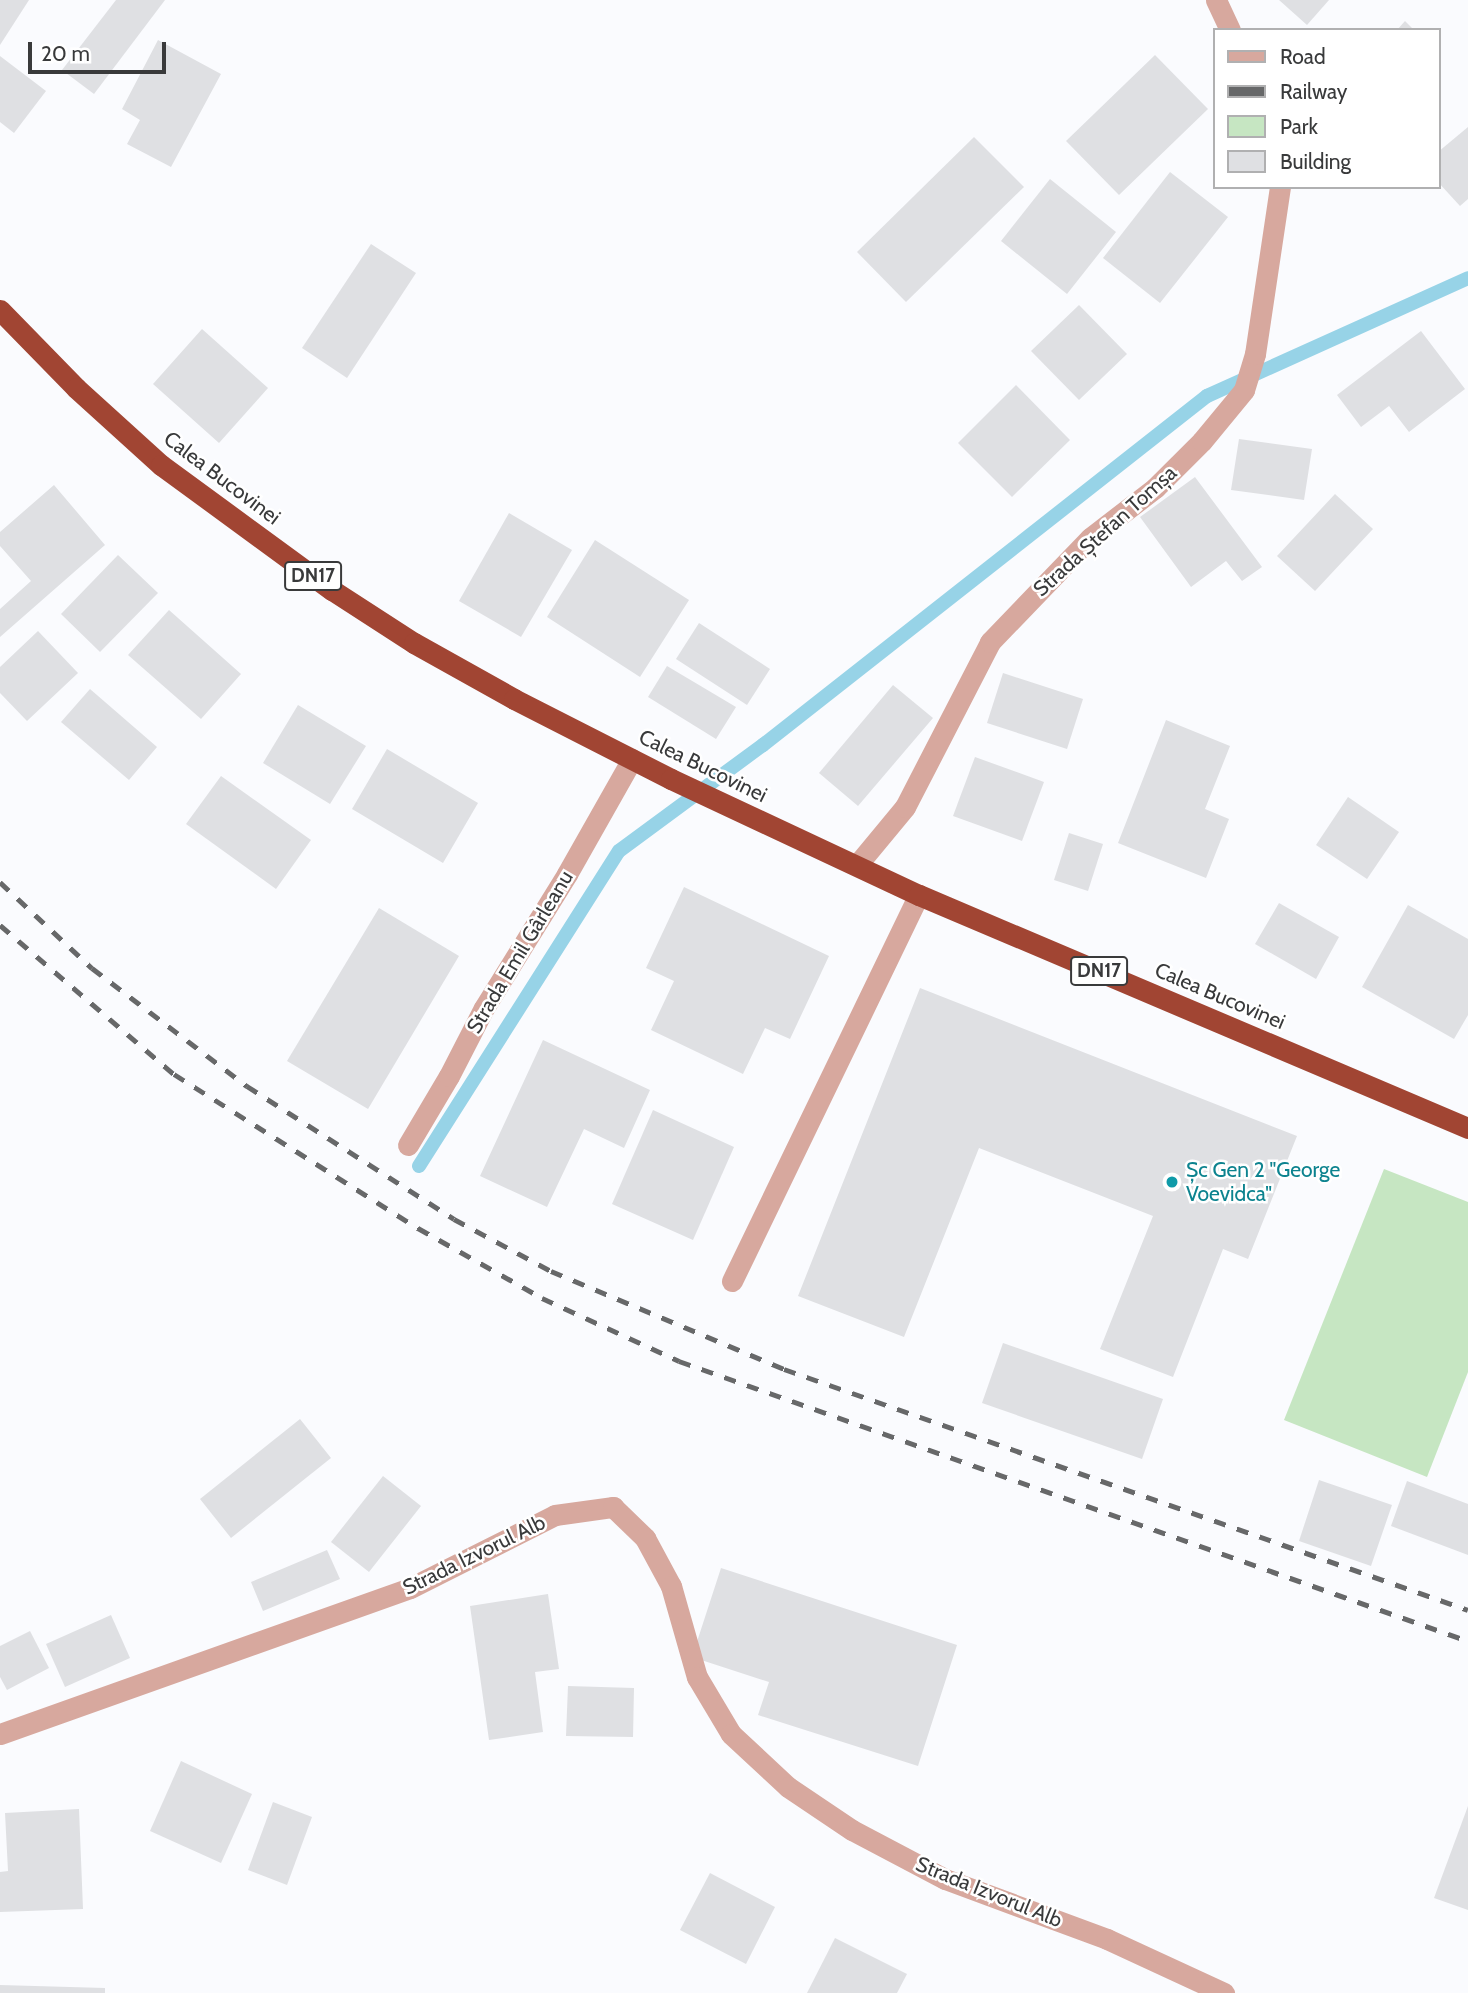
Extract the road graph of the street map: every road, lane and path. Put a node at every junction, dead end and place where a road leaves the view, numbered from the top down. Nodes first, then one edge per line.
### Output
1 (1216, 0) edge
2 (1229, 28) edge
3 (1280, 189) edge
4 (0, 310) edge
5 (632, 759) junction
6 (857, 865) junction
7 (919, 895) junction
8 (1468, 1128) edge
9 (408, 1144) dead end
10 (732, 1281) dead end
11 (0, 1734) edge
12 (1224, 1993) edge

1 - 2 street
3 - 6 street, Strada Ștefan Tomșa
4 - 5 highway, Calea Bucovinei / DN17
5 - 6 highway, Calea Bucovinei / DN17
5 - 9 street, Strada Emil Gârleanu
6 - 7 highway, Calea Bucovinei / DN17
7 - 8 highway, Calea Bucovinei / DN17
7 - 10 street
11 - 12 street, Strada Izvorul Alb

